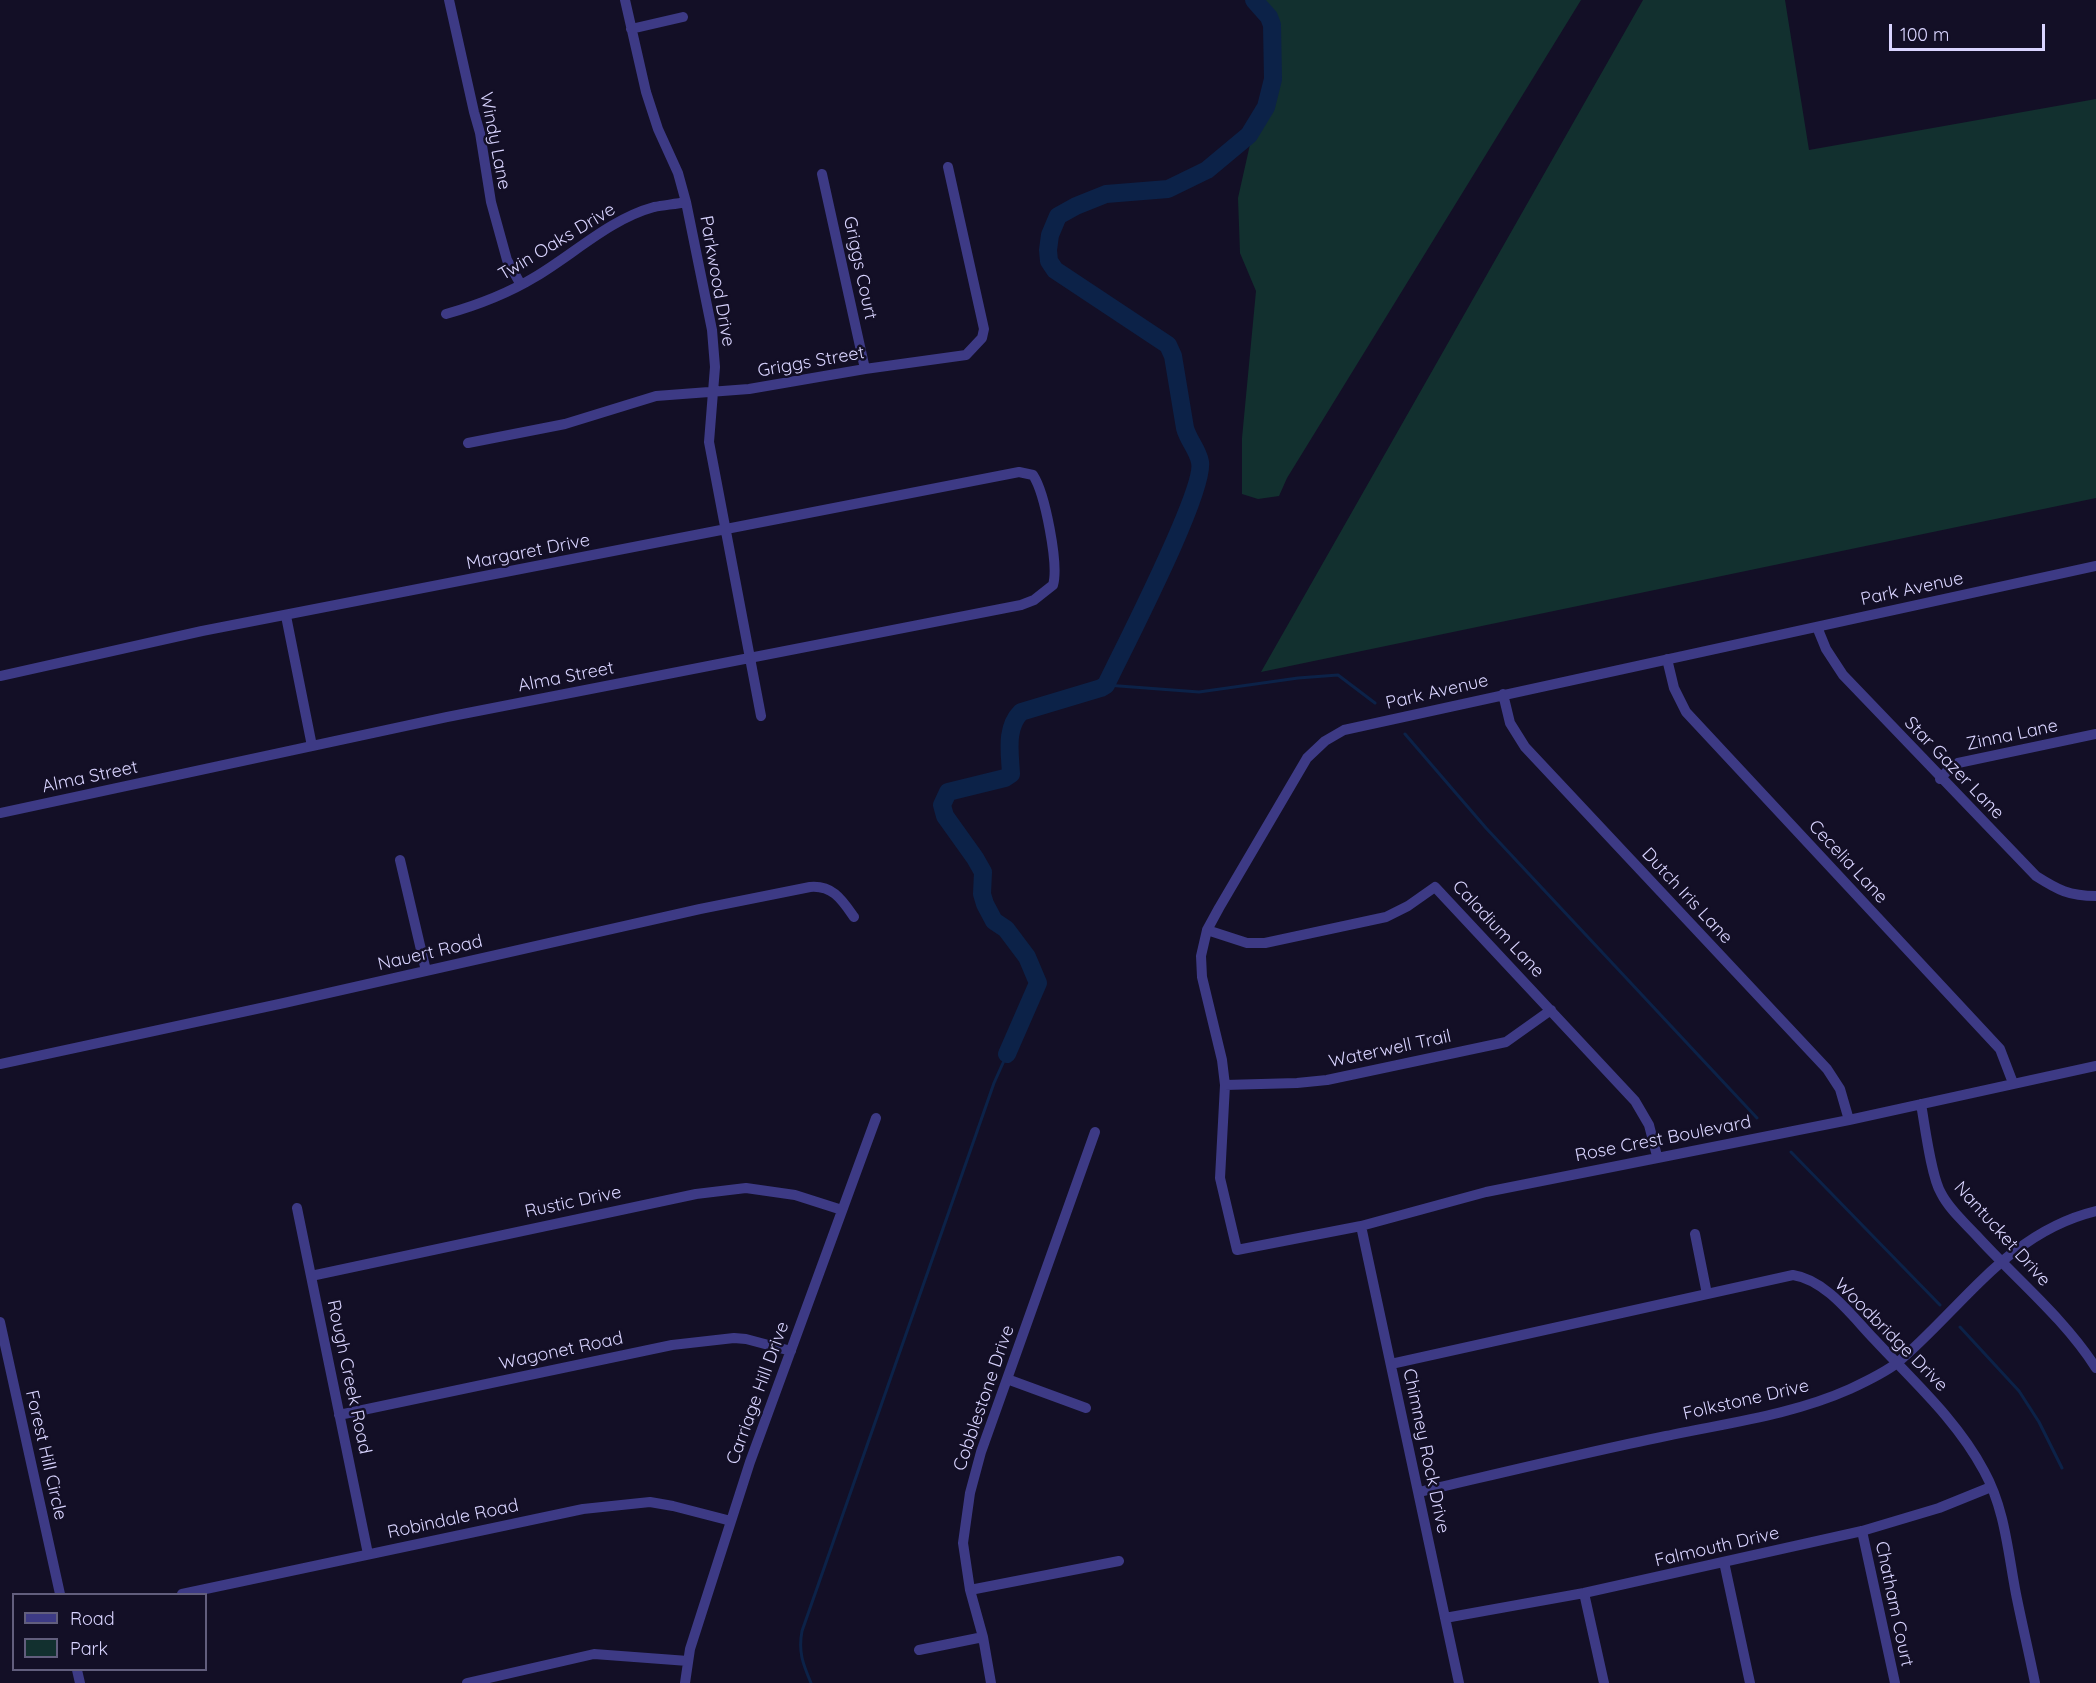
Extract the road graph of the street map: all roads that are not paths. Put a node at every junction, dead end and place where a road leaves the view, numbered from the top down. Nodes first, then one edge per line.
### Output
1 (449, 0) edge
2 (624, 0) edge
3 (683, 17) dead end
4 (631, 29) junction
5 (948, 166) dead end
6 (822, 174) dead end
7 (686, 202) junction
8 (521, 285) junction
9 (446, 314) dead end
10 (865, 369) junction
11 (714, 392) junction
12 (468, 443) dead end
13 (1044, 503) joint
14 (725, 530) junction
15 (2096, 566) edge
16 (286, 616) junction
17 (1817, 627) junction
18 (751, 658) junction
19 (1667, 659) junction
20 (0, 676) edge
21 (1503, 694) junction
22 (760, 716) dead end
23 (2096, 734) edge
24 (312, 746) junction
25 (1940, 779) junction
26 (0, 813) edge
27 (400, 860) dead end
28 (2096, 896) edge
29 (854, 917) dead end
30 (1207, 930) junction
31 (426, 971) junction
32 (1551, 1010) junction
33 (0, 1064) edge
34 (2096, 1066) edge
35 (2013, 1083) junction
36 (1225, 1085) junction
37 (1921, 1104) junction
38 (876, 1118) dead end
39 (1848, 1120) junction
40 (1095, 1132) dead end
41 (1657, 1156) junction
42 (297, 1208) dead end
43 (842, 1210) junction
44 (2096, 1211) edge
45 (1361, 1226) junction
46 (1695, 1234) dead end
47 (1237, 1250) joint
48 (2001, 1262) junction
49 (311, 1276) junction
50 (1707, 1294) junction
51 (0, 1322) edge
52 (790, 1351) junction
53 (1897, 1363) junction
54 (1390, 1364) junction
55 (2096, 1368) edge
56 (1006, 1379) junction
57 (1086, 1408) dead end
58 (339, 1415) junction
59 (1991, 1486) junction
60 (1419, 1492) junction
61 (731, 1521) junction
62 (1862, 1531) junction
63 (368, 1554) junction
64 (1119, 1561) dead end
65 (1724, 1562) junction
66 (970, 1590) junction
67 (60, 1593) edge
68 (187, 1593) edge
69 (1584, 1593) junction
70 (1445, 1618) junction
71 (983, 1637) junction
72 (919, 1650) dead end
73 (688, 1661) junction
74 (467, 1683) edge
75 (685, 1683) edge
76 (991, 1683) edge
77 (1459, 1683) edge
78 (1604, 1683) edge
79 (1750, 1683) edge
80 (1894, 1683) edge
81 (2035, 1683) edge

1 - 8 street, Windy Lane
2 - 4 street, Parkwood Drive
3 - 4 street
4 - 7 street, Parkwood Drive
5 - 10 street, Griggs Street
6 - 10 street, Griggs Court
7 - 8 street, Twin Oaks Drive
7 - 11 street, Parkwood Drive
8 - 9 street, Twin Oaks Drive
10 - 11 street, Griggs Street
11 - 12 street, Griggs Street
11 - 14 street, Parkwood Drive
13 - 14 street, Margaret Drive
13 - 18 street, Alma Street
14 - 16 street, Margaret Drive
14 - 18 street, Parkwood Drive
15 - 17 street, Park Avenue
16 - 20 street, Margaret Drive
16 - 24 street
17 - 19 street, Park Avenue
17 - 25 street, Star Gazer Lane
18 - 22 street, Parkwood Drive
18 - 24 street, Alma Street
19 - 21 street, Park Avenue
19 - 35 street, Cecelia Lane
21 - 30 street, Park Avenue
21 - 39 street, Dutch Iris Lane
23 - 25 street, Zinna Lane
24 - 26 street, Alma Street
25 - 28 street, Star Gazer Lane
27 - 31 street
29 - 31 street, Nauert Road
30 - 32 street, Caladium Lane
30 - 36 street, Park Avenue
31 - 33 street, Nauert Road
32 - 36 street, Waterwell Trail
32 - 41 street, Caladium Lane
34 - 35 street, Rose Crest Boulevard
35 - 37 street, Rose Crest Boulevard
36 - 47 street, Park Avenue
37 - 39 street, Rose Crest Boulevard
37 - 48 street, Nantucket Drive
38 - 43 street, Carriage Hill Drive
39 - 41 street, Rose Crest Boulevard
40 - 56 street, Cobblestone Drive
41 - 45 street, Rose Crest Boulevard
42 - 49 street, Rough Creek Road
43 - 49 street, Rustic Drive
43 - 52 street, Carriage Hill Drive
44 - 48 street, Folkstone Drive
45 - 47 street, Rose Crest Boulevard
45 - 54 street, Chimney Rock Drive
46 - 50 street
48 - 53 street, Folkstone Drive
48 - 55 street, Nantucket Drive
49 - 58 street, Rough Creek Road
50 - 53 street, Woodbridge Drive
50 - 54 street, Woodbridge Drive
51 - 67 street, Forest Hill Circle
52 - 58 street, Wagonet Road
52 - 61 street, Carriage Hill Drive
53 - 59 street, Woodbridge Drive
53 - 60 street, Folkstone Drive
54 - 60 street, Chimney Rock Drive
56 - 57 street
56 - 66 street, Cobblestone Drive
58 - 63 street, Rough Creek Road
59 - 62 street, Falmouth Drive
59 - 81 street, Woodbridge Drive
60 - 70 street, Chimney Rock Drive
61 - 63 street, Robindale Road
61 - 73 street, Carriage Hill Drive
62 - 65 street, Falmouth Drive
62 - 80 street, Chatham Court
63 - 68 street, Robindale Road
64 - 66 street
65 - 69 street, Falmouth Drive
65 - 79 street
66 - 71 street, Cobblestone Drive
69 - 70 street, Falmouth Drive
69 - 78 street
70 - 77 street, Chimney Rock Drive
71 - 72 street
71 - 76 street, Cobblestone Drive
73 - 74 street
73 - 75 street, Carriage Hill Drive

